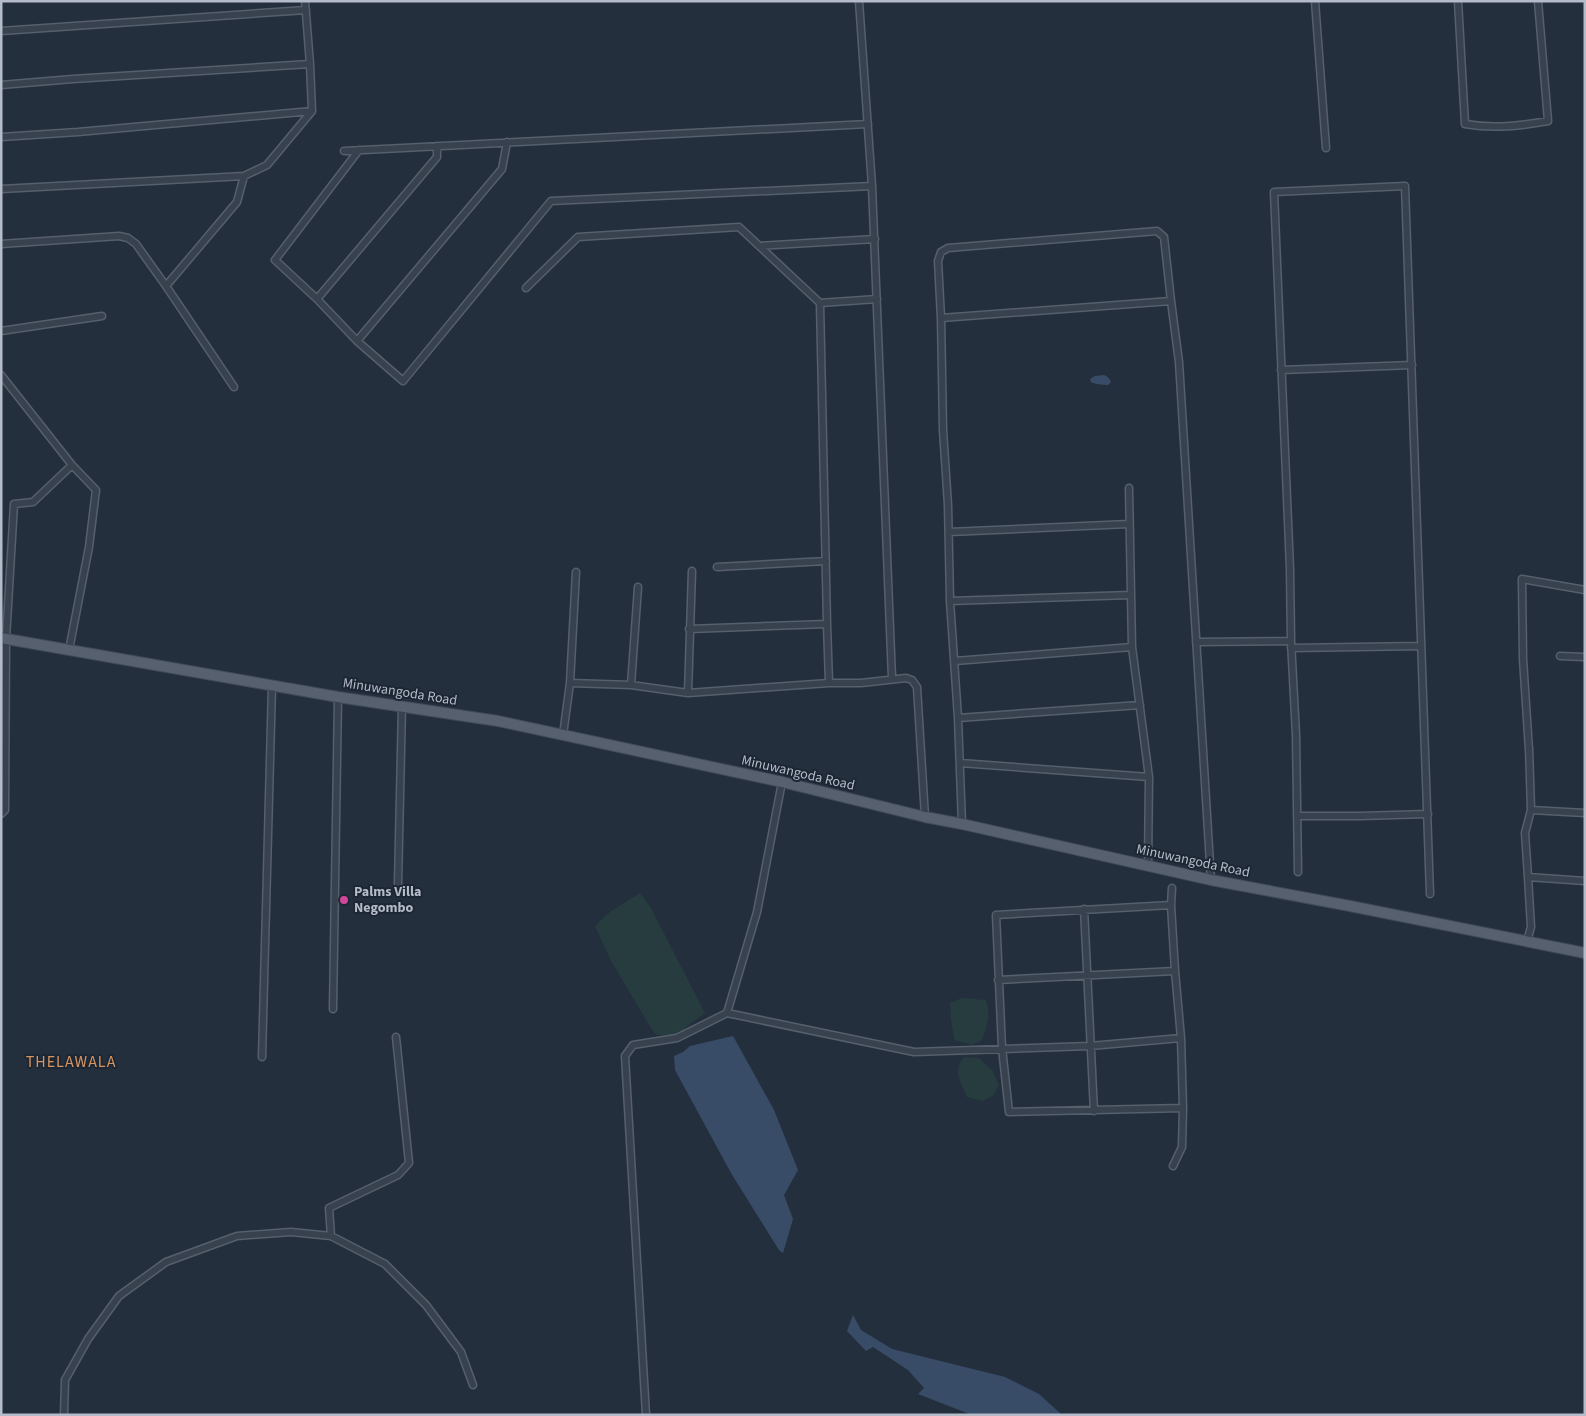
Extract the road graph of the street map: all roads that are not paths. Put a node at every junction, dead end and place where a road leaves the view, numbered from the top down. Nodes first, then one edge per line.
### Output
1 (306, 1) edge
2 (859, 1) edge
3 (1315, 1) edge
4 (1458, 1) edge
5 (1538, 1) edge
6 (306, 10) junction
7 (1, 30) edge
8 (310, 64) junction
9 (1, 85) edge
10 (312, 111) junction
11 (868, 124) junction
12 (1, 137) edge
13 (507, 142) junction
14 (436, 146) junction
15 (1326, 148) dead end
16 (344, 150) dead end
17 (359, 150) junction
18 (244, 176) junction
19 (872, 186) junction
20 (1, 189) edge
21 (874, 239) junction
22 (1, 244) edge
23 (759, 246) junction
24 (166, 286) junction
25 (526, 288) dead end
26 (317, 299) junction
27 (877, 299) junction
28 (1171, 301) junction
29 (820, 303) junction
30 (102, 316) dead end
31 (941, 318) junction
32 (1, 331) edge
33 (357, 341) junction
34 (1412, 365) junction
35 (1281, 370) junction
36 (1, 375) edge
37 (234, 387) dead end
38 (72, 465) junction
39 (1129, 488) dead end
40 (1129, 524) junction
41 (949, 532) junction
42 (826, 561) junction
43 (717, 567) dead end
44 (692, 570) dead end
45 (576, 572) dead end
46 (638, 587) dead end
47 (1585, 590) edge
48 (1131, 595) junction
49 (950, 601) junction
50 (826, 624) junction
51 (689, 629) junction
52 (3, 639) edge
53 (1196, 642) junction
54 (1291, 645) junction
55 (1421, 646) junction
56 (1132, 648) junction
57 (69, 650) junction
58 (1560, 656) dead end
59 (1585, 657) edge
60 (955, 661) junction
61 (892, 678) junction
62 (829, 682) junction
63 (570, 683) junction
64 (632, 685) junction
65 (272, 686) junction
66 (688, 693) junction
67 (338, 697) junction
68 (1140, 705) junction
69 (402, 706) junction
70 (1527, 710) dead end
71 (958, 718) junction
72 (563, 735) junction
73 (1529, 750) junction
74 (960, 763) junction
75 (1149, 777) junction
76 (782, 782) junction
77 (1531, 810) junction
78 (1585, 813) edge
79 (1, 814) edge
80 (1428, 814) junction
81 (1298, 816) junction
82 (925, 817) junction
83 (962, 824) junction
84 (1148, 866) junction
85 (1298, 872) dead end
86 (1528, 878) junction
87 (1211, 880) junction
88 (1585, 880) edge
89 (398, 884) dead end
90 (1172, 888) dead end
91 (1430, 894) dead end
92 (1171, 905) junction
93 (1084, 909) junction
94 (1527, 940) junction
95 (1585, 953) edge
96 (1175, 971) junction
97 (1087, 976) junction
98 (998, 980) junction
99 (332, 1009) dead end
100 (727, 1013) junction
101 (396, 1037) dead end
102 (1181, 1038) junction
103 (1090, 1046) junction
104 (1002, 1048) junction
105 (262, 1057) dead end
106 (1183, 1108) junction
107 (1094, 1111) junction
108 (1173, 1166) dead end
109 (331, 1236) junction
110 (472, 1385) dead end
111 (64, 1415) edge
112 (646, 1415) edge

1 - 6 street
2 - 11 street
3 - 15 street
4 - 5 street
6 - 7 street
6 - 8 street
8 - 9 street
8 - 10 street
10 - 12 street
10 - 18 street
11 - 13 street
11 - 19 street
13 - 14 street
13 - 33 street
14 - 17 street
14 - 26 street
16 - 17 street
17 - 26 street
18 - 20 street
18 - 24 street
19 - 21 street
19 - 33 street
21 - 23 street
21 - 27 street
22 - 24 street
23 - 25 street
23 - 29 street
24 - 37 street
26 - 33 street
27 - 29 street
27 - 61 street
28 - 31 street
28 - 31 street
28 - 53 street
29 - 42 street
30 - 32 street
31 - 41 street
34 - 35 street
34 - 35 street
34 - 55 street
35 - 54 street
36 - 38 street
38 - 52 street
38 - 57 street
39 - 40 street
40 - 41 street
40 - 48 street
41 - 49 street
42 - 43 street
42 - 50 street
44 - 51 street
45 - 63 street
46 - 64 street
47 - 73 street
48 - 49 street
48 - 56 street
49 - 60 street
50 - 51 street
50 - 62 street
51 - 66 street
52 - 57 main road, Minuwangoda Road
52 - 79 street
53 - 54 street
53 - 87 street
54 - 55 street
54 - 81 street
55 - 80 street
56 - 60 street
56 - 68 street
57 - 65 main road, Minuwangoda Road
58 - 59 street
60 - 71 street
61 - 62 street
61 - 82 street
62 - 66 street
63 - 64 street
63 - 72 street
64 - 66 street
65 - 67 main road, Minuwangoda Road
65 - 105 street
67 - 69 main road, Minuwangoda Road
67 - 99 street
68 - 71 street
68 - 75 street
69 - 72 main road, Minuwangoda Road
69 - 89 street
70 - 73 street
71 - 74 street
72 - 76 main road, Minuwangoda Road
73 - 77 street
74 - 75 street
74 - 83 street
75 - 84 street
76 - 82 main road, Minuwangoda Road
76 - 100 street
77 - 78 street
77 - 86 street
80 - 81 street
80 - 91 street
81 - 85 street
82 - 83 main road, Minuwangoda Road
83 - 84 main road, Minuwangoda Road
84 - 87 main road, Minuwangoda Road
86 - 88 street
86 - 94 street
87 - 94 main road, Minuwangoda Road
90 - 92 street
92 - 93 street
92 - 96 street
93 - 97 street
93 - 98 street
94 - 95 main road, Minuwangoda Road
96 - 97 street
96 - 102 street
97 - 98 street
97 - 103 street
98 - 104 street
100 - 104 street
100 - 112 street
101 - 109 street
102 - 103 street
102 - 106 street
103 - 104 street
103 - 107 street
104 - 107 street
106 - 107 street
106 - 108 street
109 - 110 street
109 - 111 street

